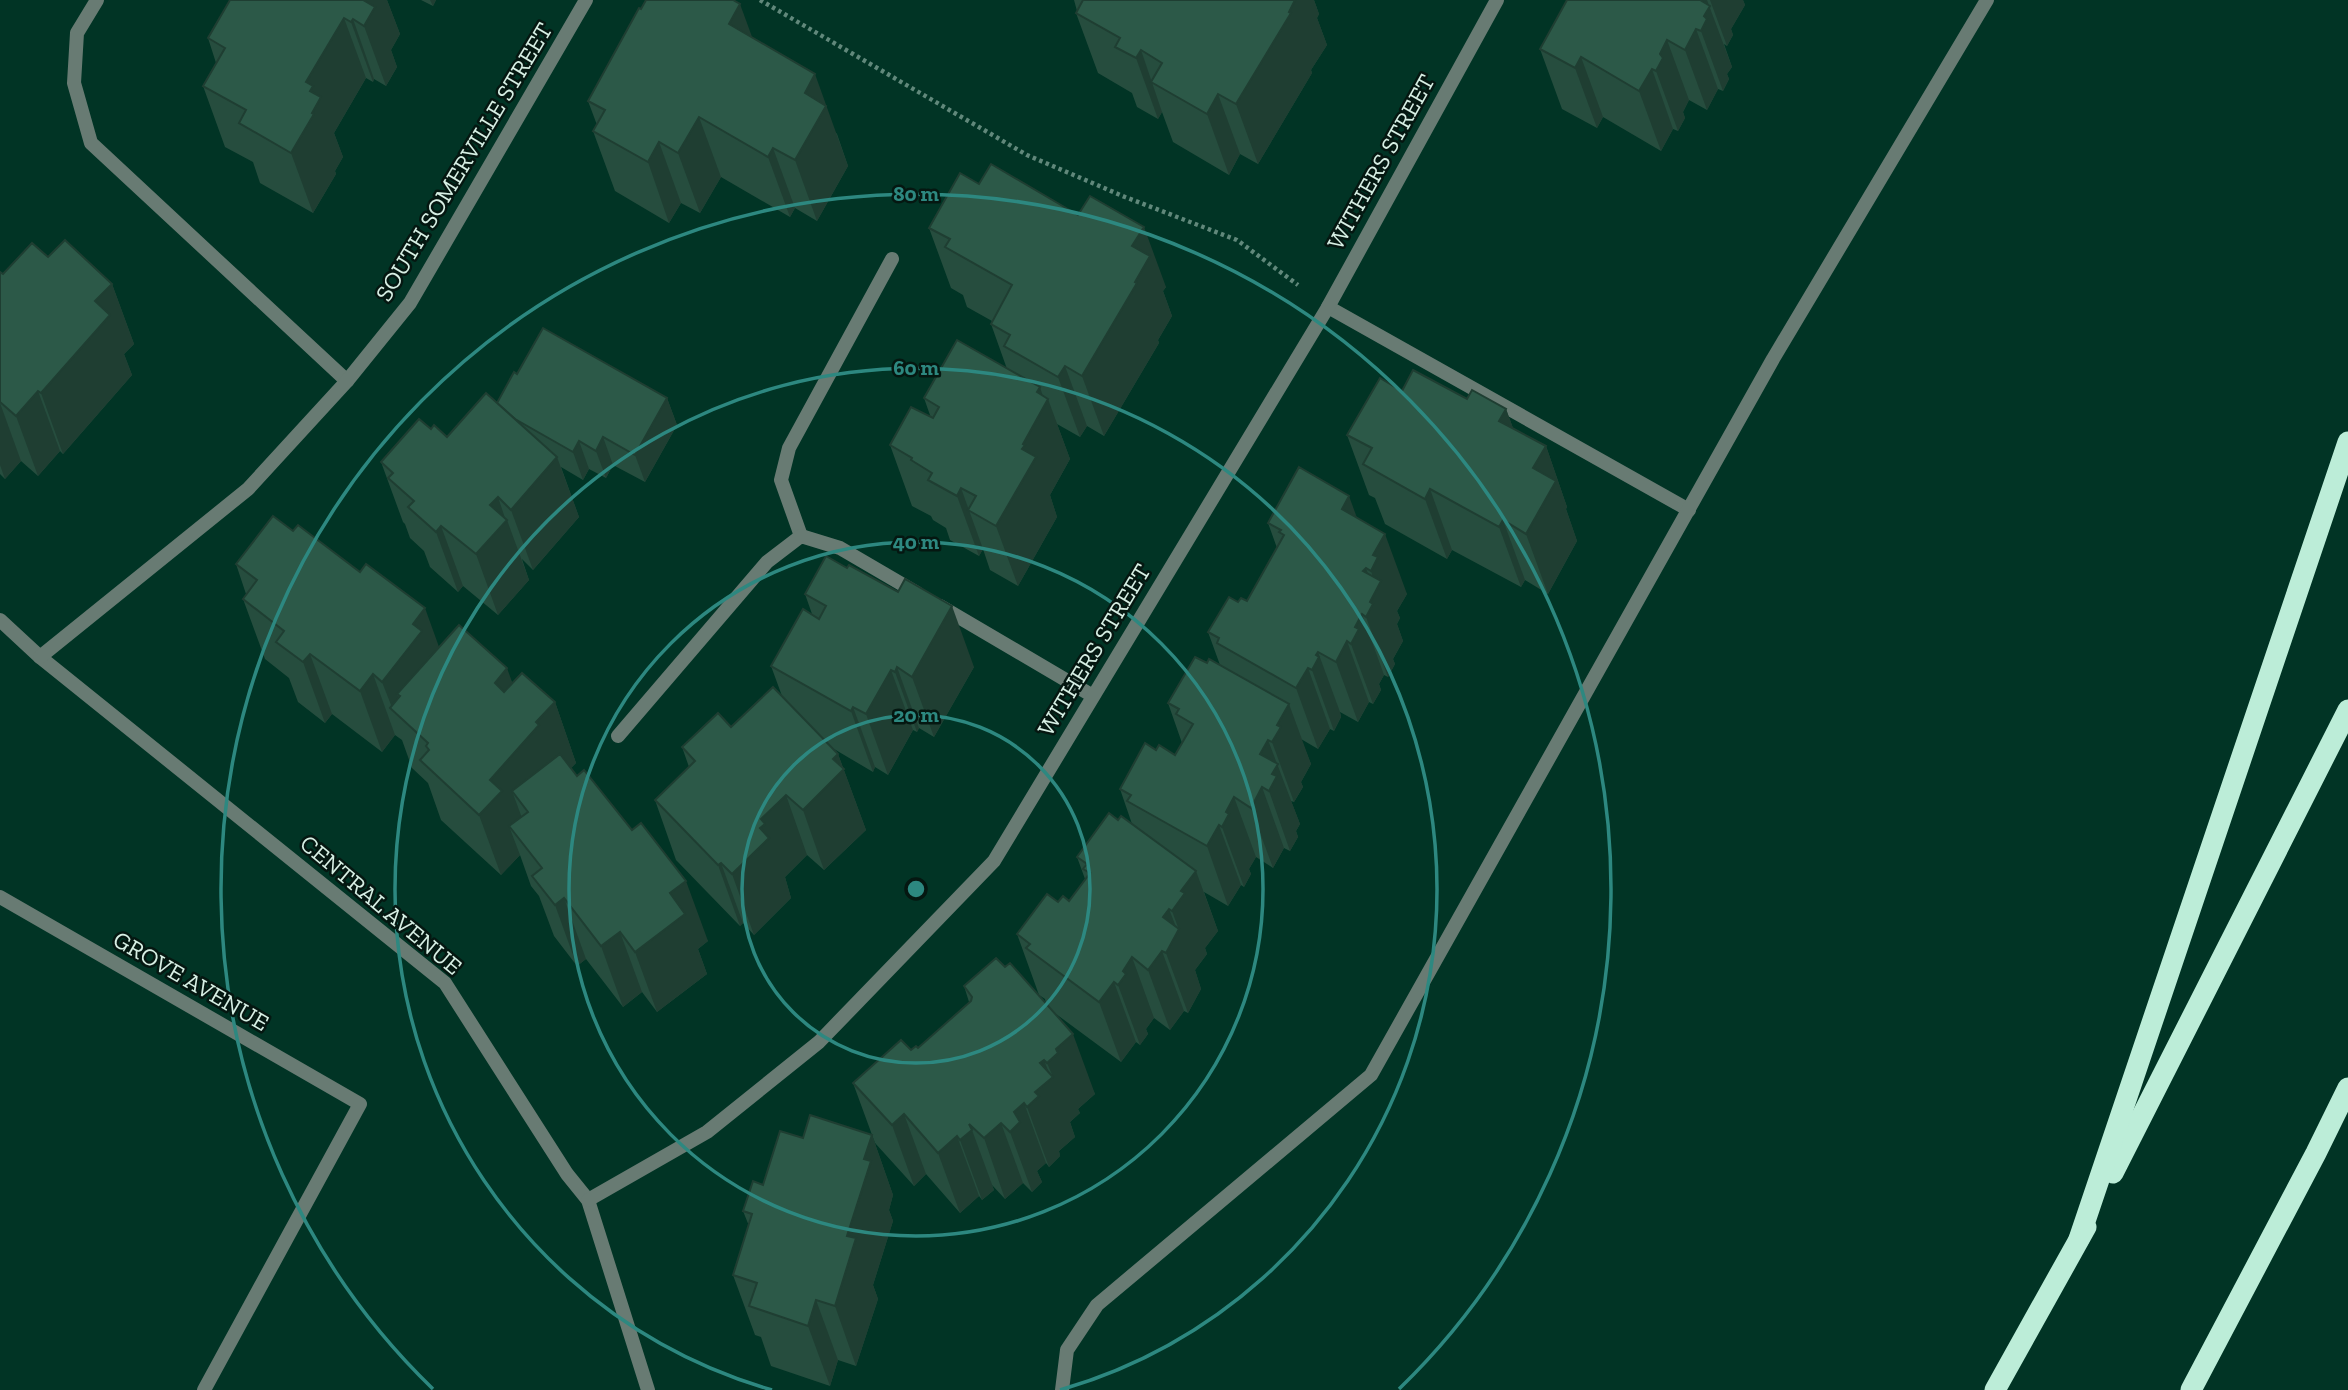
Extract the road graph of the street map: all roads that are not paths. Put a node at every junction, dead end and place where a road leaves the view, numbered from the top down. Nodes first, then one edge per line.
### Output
1 (97, 0) edge
2 (586, 0) edge
3 (1497, 0) edge
4 (1987, 0) edge
5 (892, 259) dead end
6 (1328, 307) junction
7 (347, 381) junction
8 (2348, 442) edge
9 (1689, 510) junction
10 (800, 536) junction
11 (0, 620) edge
12 (40, 657) junction
13 (1093, 696) junction
14 (2348, 710) edge
15 (618, 736) dead end
16 (0, 897) edge
17 (2348, 1088) edge
18 (588, 1200) junction
19 (2079, 1239) junction
20 (204, 1390) edge
21 (648, 1390) edge
22 (1062, 1390) edge
23 (1994, 1390) edge
24 (2191, 1390) edge

1 - 7 street
2 - 7 street, SOUTH SOMERVILLE STREET
3 - 6 street, WITHERS STREET
4 - 9 street
5 - 10 street
6 - 9 street
6 - 13 street, WITHERS STREET
7 - 12 street, SOUTH SOMERVILLE STREET
8 - 19 highway
9 - 22 street
10 - 13 street
10 - 15 street
11 - 12 street, CENTRAL AVENUE
12 - 18 street, CENTRAL AVENUE
13 - 18 street, WITHERS STREET
14 - 19 highway
16 - 20 street, GROVE AVENUE
17 - 24 highway
18 - 21 street, CENTRAL AVENUE
19 - 23 highway

